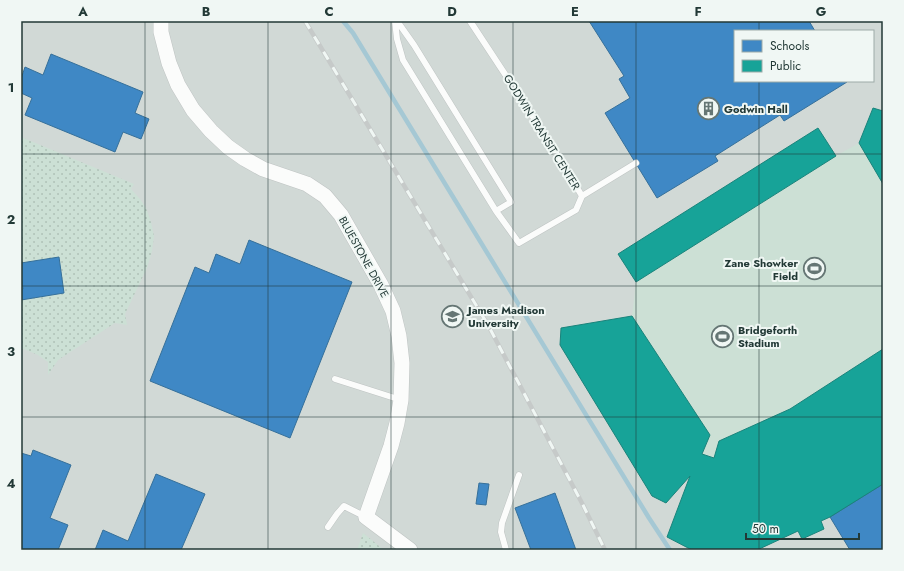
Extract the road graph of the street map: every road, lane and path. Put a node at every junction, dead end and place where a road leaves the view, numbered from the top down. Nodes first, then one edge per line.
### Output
1 (161, 21) edge
2 (396, 21) edge
3 (470, 21) edge
4 (636, 163) dead end
5 (582, 196) junction
6 (496, 211) junction
7 (335, 379) dead end
8 (401, 400) junction
9 (519, 475) dead end
10 (366, 517) junction
11 (328, 526) dead end
12 (410, 550) edge
13 (506, 550) edge

1 - 8 street, BLUESTONE DRIVE
2 - 6 lane
2 - 6 lane
3 - 5 lane, GODWIN TRANSIT CENTER
4 - 5 lane
5 - 6 lane, GODWIN TRANSIT CENTER
7 - 8 lane
8 - 10 street, BLUESTONE DRIVE
9 - 13 lane
10 - 11 lane
10 - 12 street

